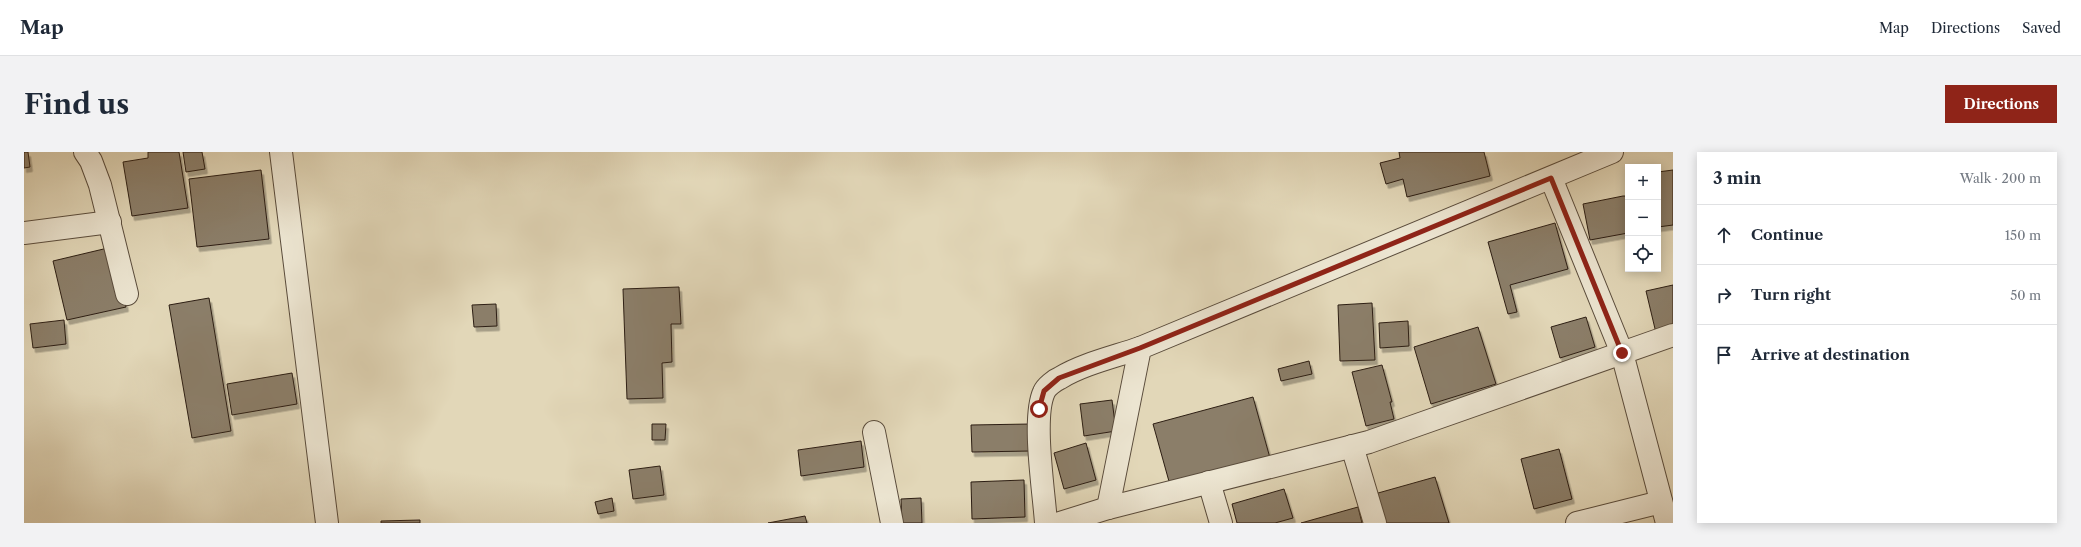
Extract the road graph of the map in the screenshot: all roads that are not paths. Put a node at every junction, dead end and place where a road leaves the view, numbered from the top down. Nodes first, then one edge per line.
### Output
1 (85, 152) edge
2 (281, 152) edge
3 (1612, 152) edge
4 (1551, 178) junction
5 (110, 222) junction
6 (24, 233) edge
7 (128, 294) dead end
8 (1673, 335) edge
9 (1140, 348) junction
10 (1622, 353) junction
11 (874, 432) dead end
12 (1352, 446) junction
13 (1209, 482) junction
14 (1661, 502) junction
15 (1108, 508) junction
16 (327, 523) edge
17 (892, 523) edge
18 (1046, 523) edge
19 (1060, 523) edge
20 (1221, 523) edge
21 (1375, 523) edge
22 (1577, 523) edge
23 (1667, 523) edge

1 - 5 street
2 - 16 street
3 - 4 street
4 - 9 street
4 - 10 street
5 - 6 street
5 - 7 street
8 - 10 street
9 - 15 street
9 - 18 street
10 - 12 street
10 - 14 street
11 - 17 street
12 - 13 street
12 - 21 street
13 - 15 street
13 - 20 street
14 - 22 street
14 - 23 street
15 - 19 street

